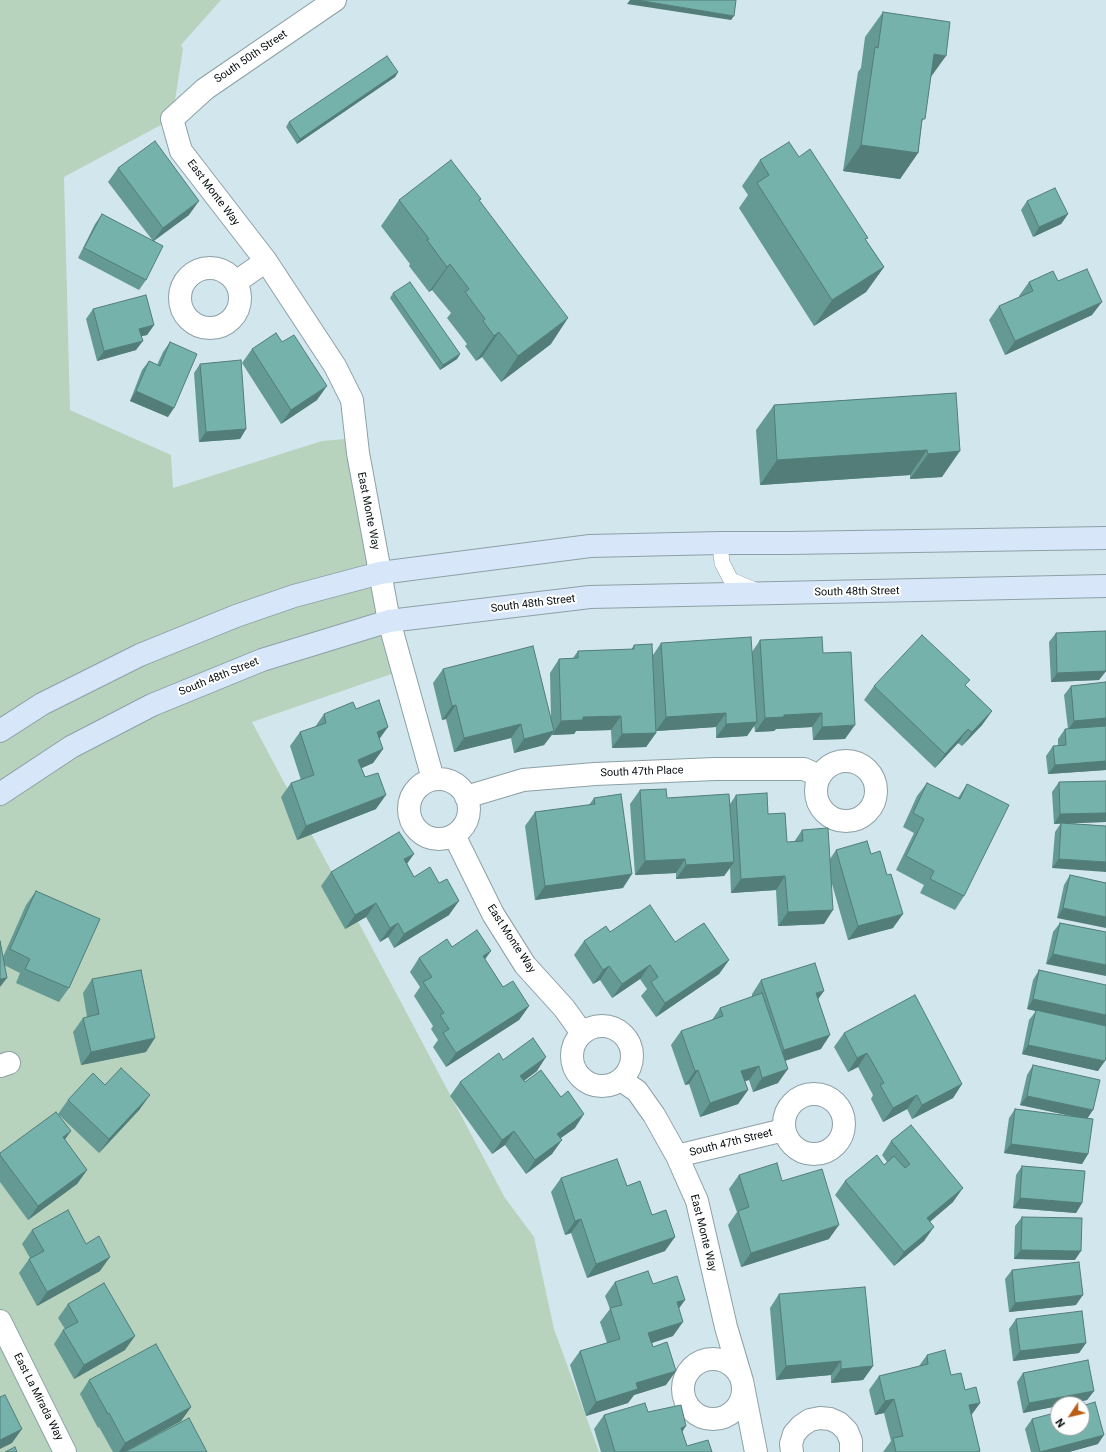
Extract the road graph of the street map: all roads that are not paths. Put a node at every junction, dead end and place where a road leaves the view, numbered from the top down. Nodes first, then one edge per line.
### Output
1 (335, 0) edge
2 (172, 119) joint
3 (266, 261) junction
4 (236, 282) dead end
5 (1106, 538) edge
6 (720, 543) junction
7 (380, 573) junction
8 (1106, 586) edge
9 (761, 593) junction
10 (390, 621) junction
11 (0, 730) edge
12 (819, 776) dead end
13 (433, 779) junction
14 (7, 789) edge
15 (466, 797) junction
16 (454, 835) junction
17 (582, 1033) junction
18 (621, 1080) junction
19 (784, 1130) dead end
20 (677, 1156) junction
21 (0, 1321) edge
22 (66, 1452) edge
23 (756, 1452) edge
24 (792, 1452) edge
25 (851, 1452) edge

1 - 2 street, South 50th Street
2 - 3 street, East Monte Way
3 - 4 street
3 - 7 street, East Monte Way
5 - 6 main road
6 - 7 main road
6 - 9 lane
7 - 10 street, East Monte Way
7 - 11 main road
8 - 9 main road, South 48th Street
9 - 10 main road, South 48th Street
10 - 13 street, East Monte Way
10 - 14 main road, South 48th Street
12 - 15 street, South 47th Place
13 - 15 street
13 - 16 street
15 - 16 street
16 - 17 street, East Monte Way
17 - 18 street
17 - 18 street
18 - 20 street, East Monte Way
19 - 20 street, South 47th Street
20 - 23 street, East Monte Way
21 - 22 street, East La Mirada Way
24 - 25 street

